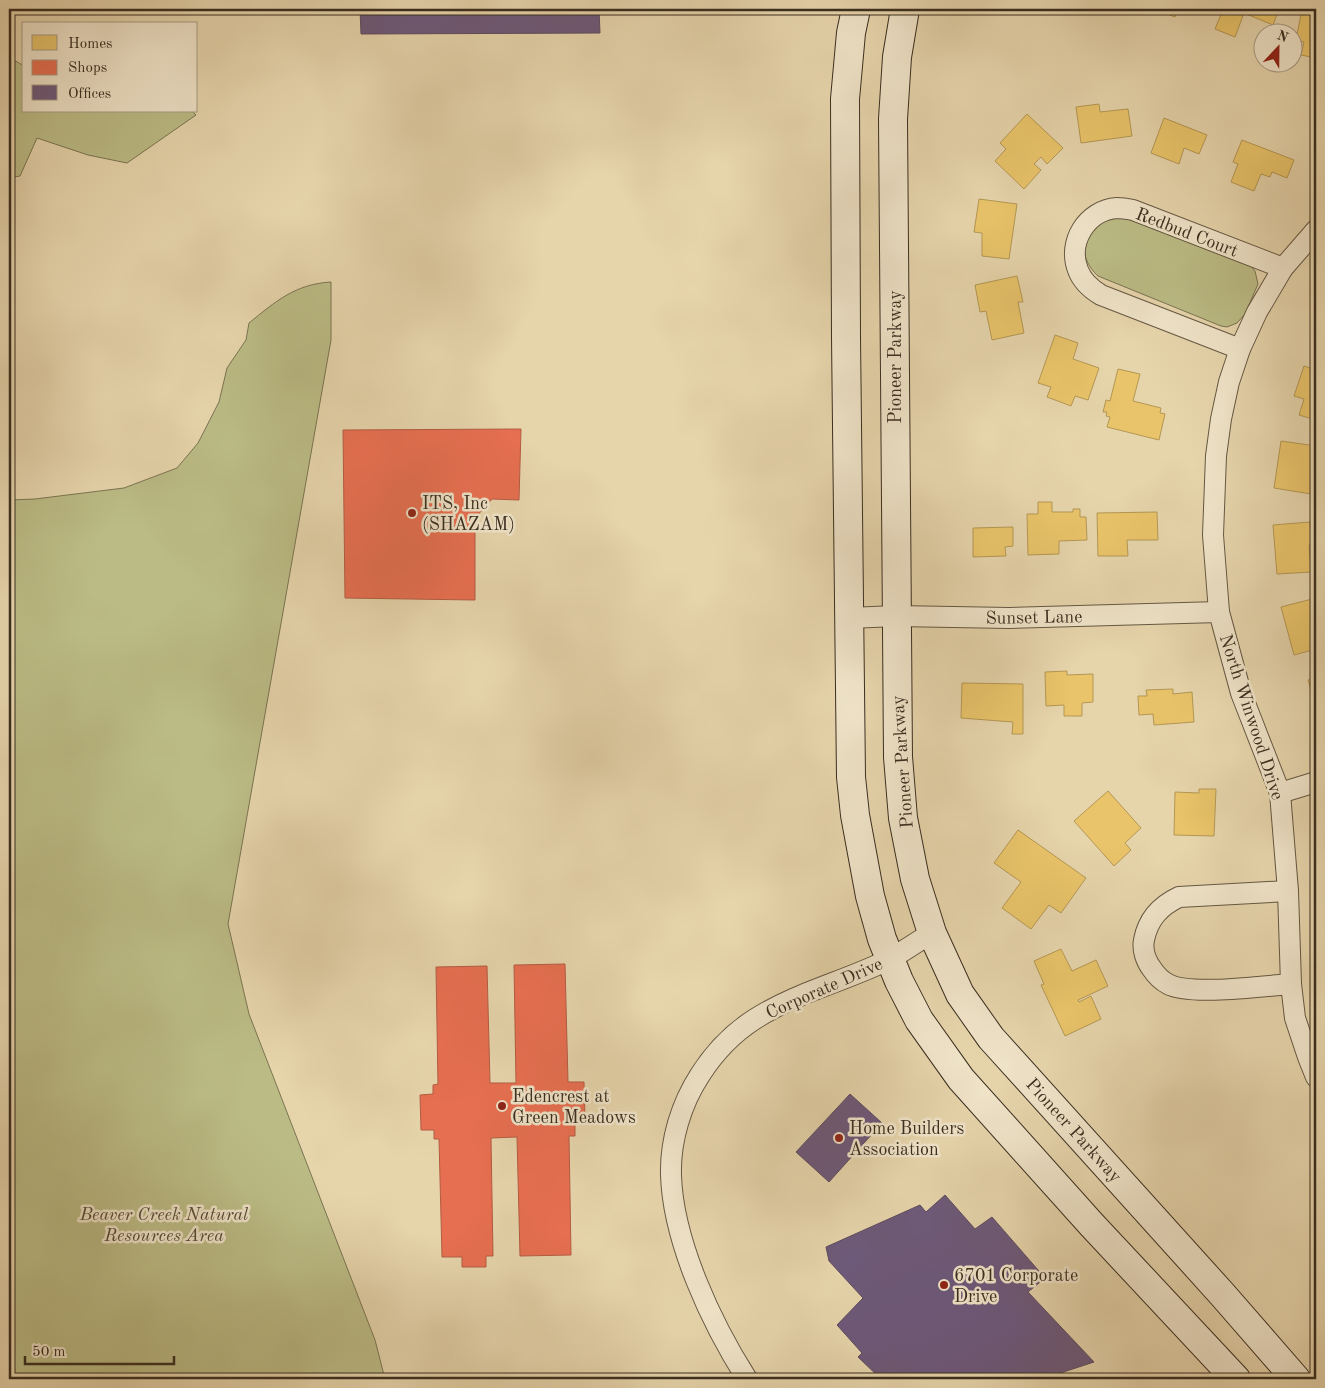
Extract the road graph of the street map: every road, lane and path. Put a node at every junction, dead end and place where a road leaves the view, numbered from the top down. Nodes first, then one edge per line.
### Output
1 (856, 9) edge
2 (905, 9) edge
3 (1316, 230) edge
4 (1283, 268) junction
5 (1240, 349) junction
6 (1219, 612) junction
7 (896, 616) junction
8 (849, 618) junction
9 (1316, 782) edge
10 (1280, 792) junction
11 (1288, 891) junction
12 (932, 933) junction
13 (890, 959) junction
14 (1291, 984) junction
15 (1316, 1077) edge
16 (747, 1379) edge
17 (1236, 1379) edge
18 (1296, 1379) edge

1 - 8 street
2 - 7 street, Pioneer Parkway
3 - 4 street, North Winwood Drive
4 - 5 street, North Winwood Drive
4 - 5 street, Redbud Court
5 - 6 street, North Winwood Drive
6 - 7 street, Sunset Lane
6 - 10 street, North Winwood Drive
7 - 8 street, Sunset Lane
7 - 12 street, Pioneer Parkway
8 - 13 street
9 - 10 street
10 - 11 street, North Winwood Drive
11 - 14 street, North Winwood Drive
11 - 14 street
12 - 13 street, Corporate Drive
12 - 18 street, Pioneer Parkway
13 - 16 street, Corporate Drive
13 - 17 street
14 - 15 street, North Winwood Drive

